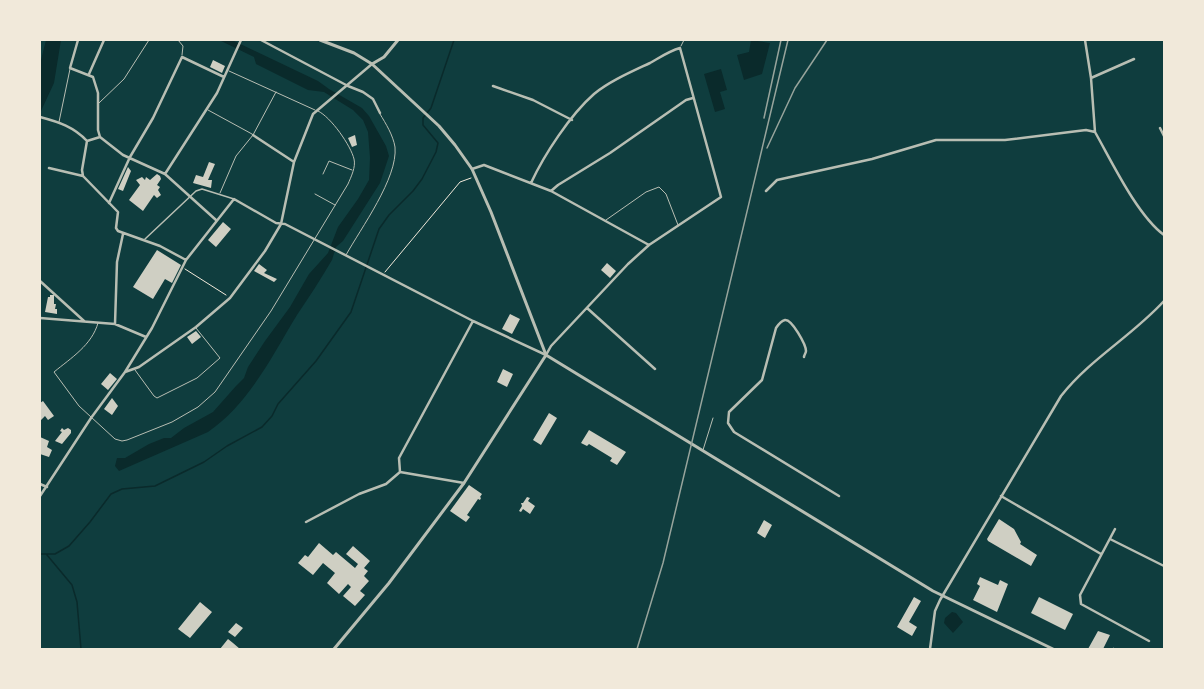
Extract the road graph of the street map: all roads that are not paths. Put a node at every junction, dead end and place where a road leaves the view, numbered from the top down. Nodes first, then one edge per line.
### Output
1 (78, 40) edge
2 (104, 40) edge
3 (149, 40) edge
4 (178, 40) edge
5 (241, 40) edge
6 (261, 40) edge
7 (320, 40) edge
8 (398, 40) edge
9 (684, 40) edge
10 (1085, 40) edge
11 (328, 41) edge
12 (680, 48) junction
13 (182, 56) junction
14 (1134, 59) dead end
15 (372, 64) junction
16 (70, 68) junction
17 (227, 70) junction
18 (89, 74) junction
19 (224, 77) junction
20 (1091, 78) junction
21 (348, 86) junction
22 (493, 86) dead end
23 (277, 91) junction
24 (693, 98) junction
25 (99, 103) junction
26 (207, 109) junction
27 (316, 110) junction
28 (380, 113) joint
29 (40, 117) edge
30 (572, 120) junction
31 (58, 122) junction
32 (1160, 128) dead end
33 (1095, 132) junction
34 (253, 135) junction
35 (1164, 136) edge
36 (100, 137) junction
37 (87, 141) junction
38 (130, 157) junction
39 (294, 162) junction
40 (49, 168) dead end
41 (353, 170) junction
42 (472, 170) junction
43 (165, 174) junction
44 (323, 174) dead end
45 (83, 176) junction
46 (531, 183) junction
47 (551, 191) junction
48 (766, 191) dead end
49 (220, 193) junction
50 (315, 194) dead end
51 (190, 197) junction
52 (234, 199) junction
53 (109, 202) junction
54 (336, 205) junction
55 (216, 220) junction
56 (605, 221) junction
57 (281, 224) junction
58 (679, 226) junction
59 (123, 234) junction
60 (1164, 235) edge
61 (314, 240) junction
62 (143, 241) junction
63 (650, 245) junction
64 (345, 256) junction
65 (186, 260) junction
66 (40, 281) edge
67 (1164, 301) edge
68 (587, 308) junction
69 (40, 318) edge
70 (85, 321) junction
71 (473, 321) junction
72 (98, 323) junction
73 (115, 324) junction
74 (196, 327) junction
75 (146, 338) junction
76 (546, 355) junction
77 (804, 357) dead end
78 (133, 368) junction
79 (655, 369) dead end
80 (125, 372) junction
81 (91, 418) junction
82 (714, 418) dead end
83 (703, 451) junction
84 (400, 472) junction
85 (464, 483) junction
86 (40, 484) edge
87 (47, 487) junction
88 (40, 496) edge
89 (839, 496) dead end
90 (1001, 496) junction
91 (306, 522) dead end
92 (1115, 529) dead end
93 (1110, 539) junction
94 (1101, 554) junction
95 (1164, 566) edge
96 (942, 596) junction
97 (1149, 641) dead end
98 (334, 649) edge
99 (930, 649) edge
100 (1052, 649) edge

1 - 16 street
2 - 18 street
3 - 25 lane
4 - 13 lane
5 - 17 street
6 - 21 street
7 - 11 street
8 - 15 street
9 - 12 lane
10 - 20 street
11 - 15 street
12 - 24 street
12 - 30 street
13 - 19 street
13 - 38 street
14 - 20 street
15 - 21 street
15 - 42 street
16 - 18 street
16 - 31 lane
17 - 19 street
17 - 23 lane
18 - 25 street
19 - 26 street
20 - 33 street
21 - 27 street
21 - 28 street
22 - 30 street
23 - 27 lane
23 - 34 lane
24 - 47 street
24 - 58 street
25 - 36 street
26 - 34 lane
26 - 43 street
27 - 39 street
27 - 41 lane
28 - 64 lane
29 - 31 street
30 - 46 street
31 - 37 street
32 - 35 street
33 - 48 street
33 - 60 street
34 - 39 street
34 - 49 lane
36 - 37 street
36 - 38 street
37 - 45 street
38 - 43 street
38 - 53 street
39 - 57 street
40 - 45 street
41 - 44 lane
41 - 54 lane
42 - 46 street
42 - 76 street
43 - 51 street
45 - 53 street
46 - 47 street
47 - 56 street
49 - 51 street
49 - 52 street
50 - 54 lane
51 - 55 street
51 - 62 street
52 - 55 street
52 - 57 street
53 - 59 street
54 - 61 lane
55 - 65 street
56 - 58 lane
56 - 63 street
57 - 61 street
57 - 74 street
58 - 63 street
59 - 62 street
59 - 73 street
61 - 64 street
61 - 81 lane
62 - 65 street
63 - 68 street
64 - 71 street
65 - 75 street
66 - 70 street
67 - 90 street
68 - 76 street
68 - 79 street
69 - 70 street
70 - 72 street
71 - 76 street
71 - 84 street
72 - 73 street
72 - 81 lane
73 - 75 street
74 - 78 street
74 - 78 lane
75 - 80 street
76 - 83 street
76 - 85 street
77 - 89 street
78 - 80 street
80 - 81 street
81 - 87 street
82 - 83 lane
83 - 96 street
84 - 85 street
84 - 91 street
85 - 98 street
86 - 87 street
87 - 88 street
90 - 94 street
90 - 96 street
92 - 93 street
93 - 94 street
93 - 95 street
94 - 97 street
96 - 99 street
96 - 100 street

